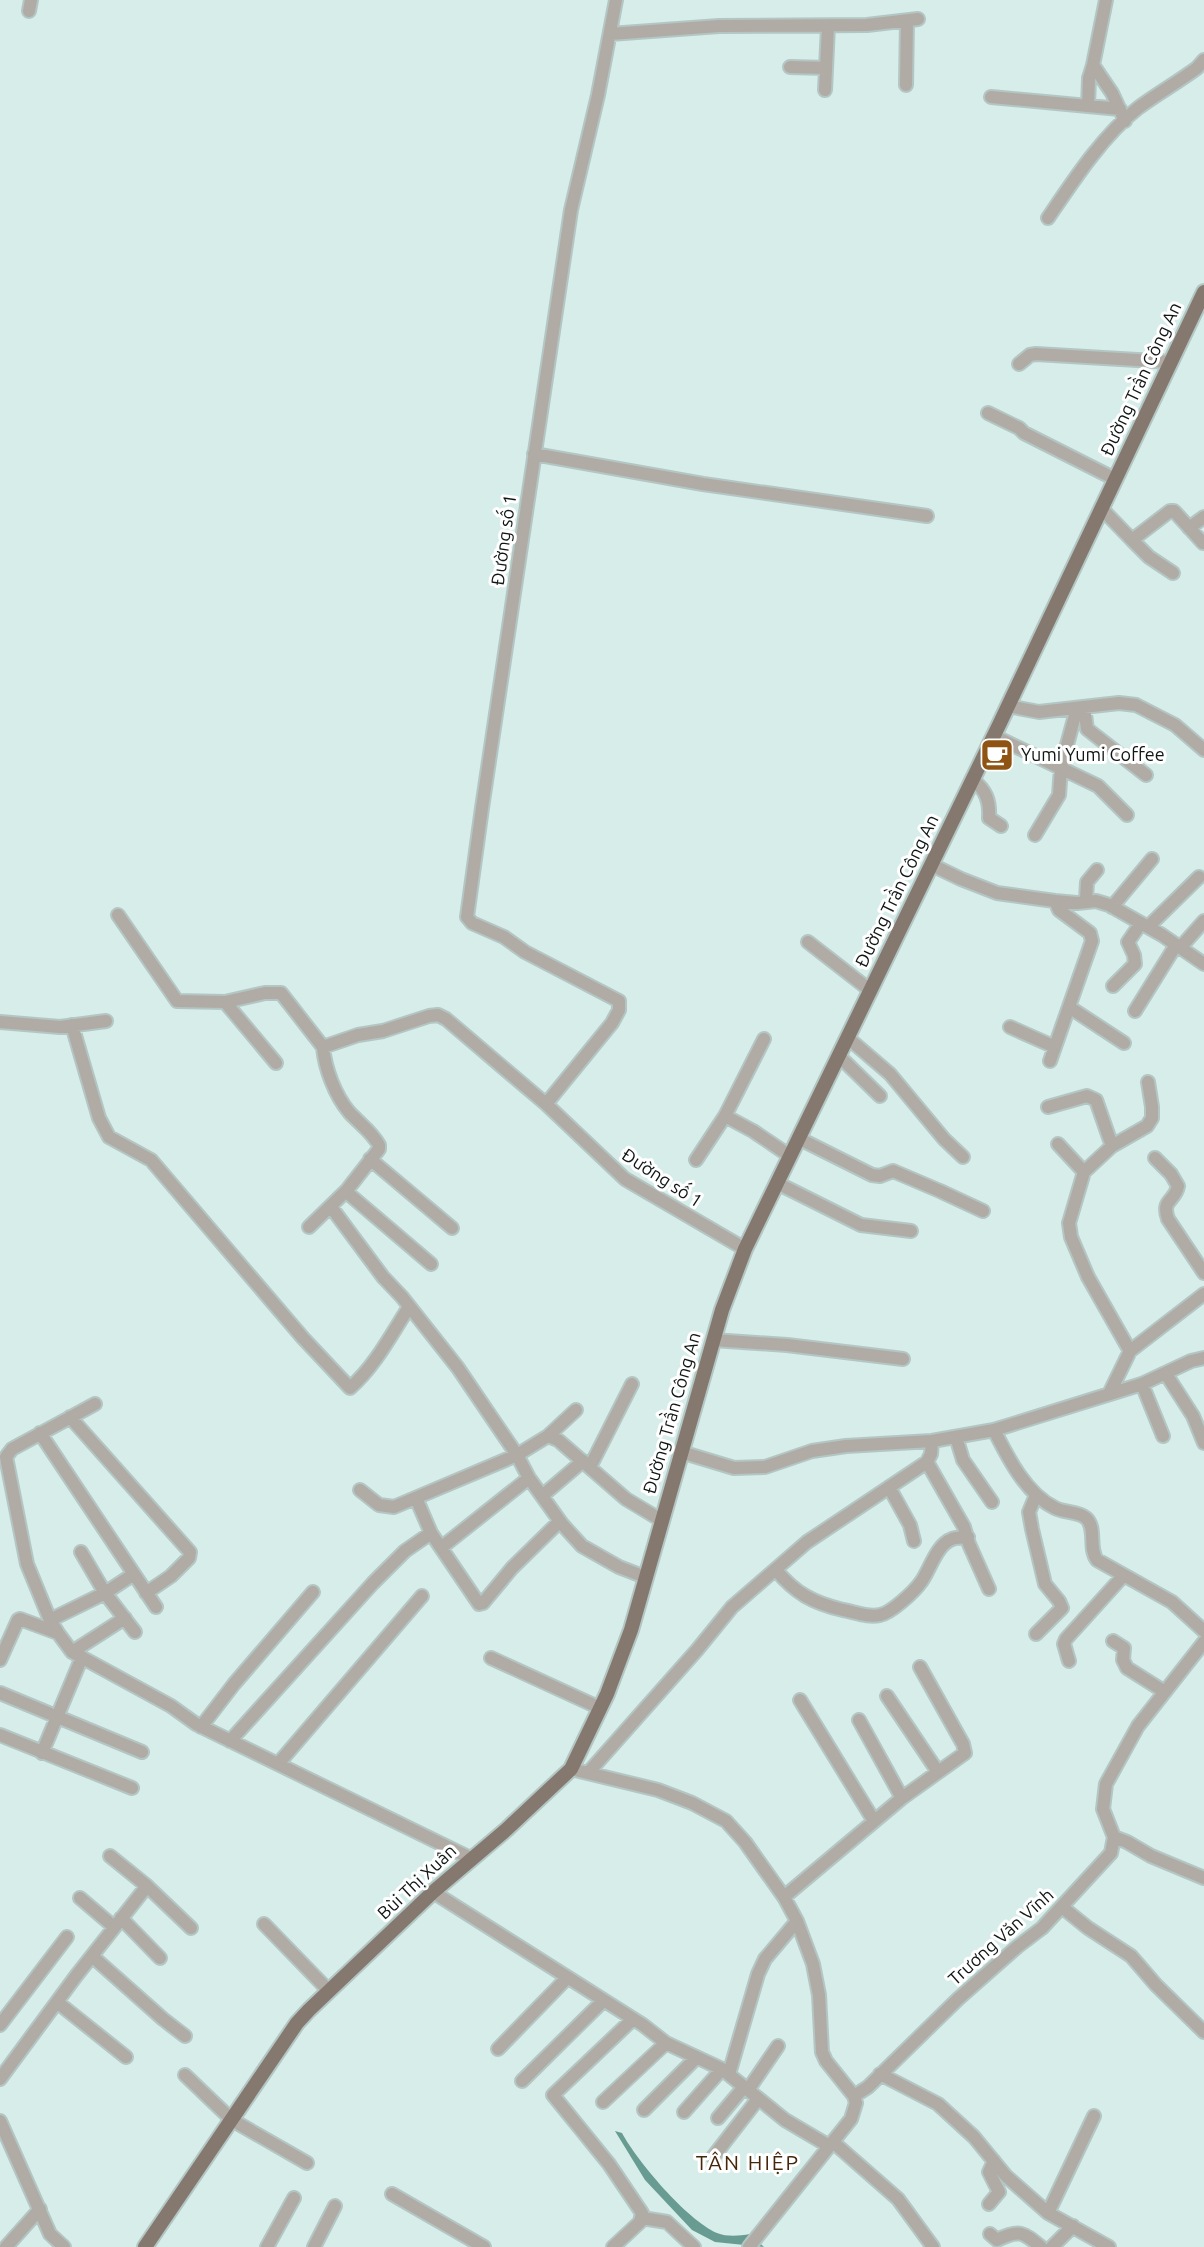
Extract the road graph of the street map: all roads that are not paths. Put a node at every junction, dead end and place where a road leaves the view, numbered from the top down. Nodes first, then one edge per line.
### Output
1 (616, 0) edge
2 (1107, 0) edge
3 (828, 26) junction
4 (610, 34) junction
5 (1204, 60) edge
6 (1093, 65) junction
7 (790, 66) dead end
8 (826, 68) junction
9 (906, 85) dead end
10 (825, 90) dead end
11 (991, 97) dead end
12 (1088, 106) junction
13 (1122, 115) junction
14 (1048, 218) dead end
15 (1204, 292) edge
16 (1198, 317) edge
17 (1171, 362) junction
18 (1019, 363) dead end
19 (988, 413) dead end
20 (534, 454) junction
21 (1115, 480) junction
22 (1101, 508) junction
23 (927, 516) dead end
24 (1204, 517) edge
25 (1189, 528) junction
26 (1132, 540) junction
27 (1203, 543) edge
28 (1173, 573) dead end
29 (1008, 706) junction
30 (1081, 708) junction
31 (994, 736) junction
32 (1204, 750) edge
33 (1061, 767) junction
34 (1146, 775) dead end
35 (972, 780) junction
36 (1127, 815) dead end
37 (1001, 826) dead end
38 (1035, 835) dead end
39 (1152, 859) dead end
40 (932, 864) junction
41 (1097, 870) dead end
42 (1199, 877) dead end
43 (1086, 900) junction
44 (1055, 901) junction
45 (1112, 907) junction
46 (118, 915) dead end
47 (1204, 921) edge
48 (1144, 925) junction
49 (808, 942) dead end
50 (1178, 947) junction
51 (1204, 964) edge
52 (1113, 986) dead end
53 (871, 991) junction
54 (225, 1002) junction
55 (1069, 1007) junction
56 (1135, 1011) dead end
57 (106, 1021) dead end
58 (0, 1022) edge
59 (72, 1025) junction
60 (1010, 1027) dead end
61 (848, 1038) junction
62 (764, 1039) dead end
63 (1125, 1043) dead end
64 (323, 1047) junction
65 (1055, 1048) junction
66 (839, 1056) junction
67 (1050, 1061) dead end
68 (276, 1063) dead end
69 (1148, 1082) dead end
70 (880, 1096) dead end
71 (549, 1100) junction
72 (1048, 1107) dead end
73 (724, 1116) junction
74 (798, 1139) junction
75 (1058, 1144) dead end
76 (1112, 1146) junction
77 (790, 1156) junction
78 (963, 1157) dead end
79 (1155, 1158) dead end
80 (370, 1159) junction
81 (696, 1160) dead end
82 (1084, 1172) junction
83 (777, 1184) junction
84 (347, 1190) junction
85 (331, 1207) junction
86 (983, 1211) dead end
87 (309, 1227) dead end
88 (452, 1228) dead end
89 (911, 1231) dead end
90 (746, 1250) junction
91 (431, 1264) dead end
92 (1204, 1273) edge
93 (1204, 1294) edge
94 (409, 1307) junction
95 (713, 1340) junction
96 (1130, 1351) junction
97 (903, 1359) dead end
98 (1204, 1359) edge
99 (1167, 1374) junction
100 (632, 1384) dead end
101 (1142, 1384) junction
102 (1110, 1392) junction
103 (94, 1404) dead end
104 (576, 1409) dead end
105 (70, 1417) junction
106 (994, 1430) junction
107 (40, 1433) junction
108 (548, 1436) junction
109 (1163, 1436) dead end
110 (956, 1437) junction
111 (932, 1441) junction
112 (1204, 1443) edge
113 (681, 1452) junction
114 (517, 1455) junction
115 (927, 1462) junction
116 (587, 1464) junction
117 (529, 1478) junction
118 (889, 1487) junction
119 (360, 1490) dead end
120 (1036, 1494) junction
121 (542, 1496) junction
122 (416, 1499) junction
123 (992, 1502) dead end
124 (661, 1520) junction
125 (560, 1521) junction
126 (430, 1533) junction
127 (968, 1537) junction
128 (914, 1541) dead end
129 (442, 1547) junction
130 (81, 1552) dead end
131 (776, 1570) junction
132 (134, 1574) junction
133 (1123, 1576) junction
134 (645, 1577) junction
135 (989, 1589) dead end
136 (313, 1592) dead end
137 (105, 1593) junction
138 (146, 1593) junction
139 (422, 1596) dead end
140 (156, 1607) dead end
141 (125, 1618) junction
142 (50, 1620) junction
143 (1204, 1631) edge
144 (135, 1632) dead end
145 (58, 1633) junction
146 (1036, 1634) dead end
147 (1113, 1641) dead end
148 (1202, 1649) edge
149 (77, 1655) junction
150 (491, 1658) dead end
151 (0, 1660) edge
152 (1069, 1661) dead end
153 (920, 1667) dead end
154 (1165, 1692) junction
155 (0, 1693) edge
156 (887, 1696) dead end
157 (800, 1700) dead end
158 (600, 1708) junction
159 (57, 1716) junction
160 (859, 1720) dead end
161 (201, 1727) junction
162 (0, 1735) edge
163 (230, 1741) junction
164 (42, 1752) junction
165 (142, 1752) dead end
166 (278, 1764) junction
167 (572, 1769) junction
168 (938, 1772) junction
169 (588, 1773) junction
170 (132, 1788) dead end
171 (902, 1798) junction
172 (874, 1821) junction
173 (1114, 1837) junction
174 (110, 1856) dead end
175 (1151, 1856) junction
176 (470, 1858) junction
177 (1165, 1873) dead end
178 (1204, 1878) edge
179 (147, 1886) junction
180 (433, 1892) junction
181 (784, 1897) junction
182 (80, 1898) dead end
183 (1062, 1907) junction
184 (797, 1921) junction
185 (118, 1923) junction
186 (264, 1924) dead end
187 (191, 1928) dead end
188 (67, 1937) dead end
189 (92, 1956) junction
190 (160, 1958) dead end
191 (567, 1978) junction
192 (329, 1991) junction
193 (603, 2001) junction
194 (57, 2002) junction
195 (633, 2019) junction
196 (0, 2025) edge
197 (1204, 2032) edge
198 (185, 2036) dead end
199 (666, 2043) junction
200 (778, 2046) dead end
201 (498, 2049) dead end
202 (126, 2057) dead end
203 (696, 2058) junction
204 (726, 2072) junction
205 (880, 2074) junction
206 (185, 2075) dead end
207 (0, 2079) edge
208 (522, 2081) dead end
209 (750, 2092) junction
210 (854, 2096) junction
211 (604, 2102) dead end
212 (644, 2110) dead end
213 (684, 2112) dead end
214 (1094, 2116) dead end
215 (718, 2118) dead end
216 (232, 2120) junction
217 (0, 2121) edge
218 (831, 2144) junction
219 (713, 2157) dead end
220 (993, 2161) junction
221 (307, 2163) dead end
222 (1017, 2185) junction
223 (999, 2192) junction
224 (392, 2194) dead end
225 (294, 2197) dead end
226 (989, 2204) dead end
227 (335, 2206) dead end
228 (40, 2209) junction
229 (1048, 2213) junction
230 (642, 2218) junction
231 (1073, 2226) junction
232 (990, 2234) dead end
233 (753, 2242) edge
234 (6, 2247) edge
235 (64, 2247) edge
236 (145, 2247) edge
237 (267, 2247) edge
238 (314, 2247) edge
239 (484, 2247) edge
240 (613, 2247) edge
241 (694, 2247) edge
242 (933, 2247) edge
243 (1041, 2247) edge
244 (1052, 2247) edge
245 (1109, 2247) edge

1 - 4 street, Đường số 1
2 - 6 street
3 - 4 street
3 - 8 street
3 - 9 street
4 - 20 street, Đường số 1
5 - 13 street
6 - 12 street
6 - 13 street
7 - 8 street
8 - 10 street
11 - 12 street
12 - 13 street
13 - 14 street
15 - 16 main road, Đường Trần Công An
16 - 17 main road, Đường Trần Công An
17 - 18 street
17 - 21 main road, Đường Trần Công An
19 - 21 street
20 - 23 street
20 - 71 street, Đường số 1
21 - 22 main road, Đường Trần Công An
22 - 26 street
22 - 29 main road, Đường Trần Công An
24 - 25 street
25 - 26 street
25 - 27 street
26 - 28 street
29 - 30 street
29 - 31 main road, Đường Trần Công An
30 - 32 street
30 - 33 street
30 - 34 street
31 - 33 street
31 - 35 main road, Đường Trần Công An
33 - 36 street
33 - 38 street
35 - 37 street
35 - 40 main road, Đường Trần Công An
39 - 45 street
40 - 44 street
40 - 53 main road, Đường Trần Công An
41 - 43 street
42 - 48 street
43 - 44 street
43 - 45 street
44 - 55 street
45 - 48 street
46 - 54 street
47 - 50 street
48 - 50 street
48 - 52 street
49 - 53 street
50 - 51 street
50 - 56 street
53 - 61 main road, Đường Trần Công An
54 - 64 street
54 - 68 street
55 - 63 street
55 - 65 street
57 - 59 street
58 - 59 street
59 - 94 street
60 - 65 street
61 - 66 main road, Đường Trần Công An
61 - 78 street
62 - 73 street
64 - 71 street, Đường số 1
64 - 80 street
65 - 67 street
66 - 70 street
66 - 74 main road, Đường Trần Công An
69 - 76 street
71 - 90 street, Đường số 1
72 - 76 street
73 - 77 street
73 - 81 street
74 - 77 main road, Đường Trần Công An
74 - 86 street
75 - 82 street
76 - 82 street
77 - 83 main road, Đường Trần Công An
79 - 92 street
80 - 84 street
80 - 88 street
82 - 96 street
83 - 89 street
83 - 90 main road, Đường Trần Công An
84 - 85 street
84 - 91 street
85 - 87 street
85 - 94 street
90 - 95 main road, Đường Trần Công An
93 - 96 street
94 - 114 street
95 - 97 street
95 - 113 main road, Đường Trần Công An
96 - 102 street
98 - 99 street
99 - 101 street
99 - 112 street
100 - 116 street
101 - 102 street
101 - 109 street
102 - 106 street
103 - 105 street
104 - 108 street
105 - 107 street
105 - 138 street
106 - 110 street
106 - 120 street
107 - 132 street
107 - 142 street
108 - 114 street
108 - 116 street
110 - 111 street
110 - 123 street
111 - 113 street
111 - 115 street
113 - 124 main road, Đường Trần Công An
114 - 117 street
114 - 122 street
115 - 118 street
115 - 127 street
116 - 121 street
116 - 124 street
117 - 121 street
117 - 129 street
118 - 128 street
118 - 131 street
119 - 122 street
120 - 133 street
120 - 146 street
121 - 125 street
122 - 126 street
124 - 134 main road, Bùi Thị Xuân
125 - 129 street
125 - 134 street
126 - 129 street
126 - 163 street
127 - 131 street
127 - 135 street
130 - 137 street
131 - 169 street
132 - 137 street
132 - 138 street
133 - 143 street
133 - 152 street
134 - 158 main road, Bùi Thị Xuân
136 - 161 street
137 - 141 street
137 - 142 street
138 - 140 street
139 - 166 street
141 - 144 street
141 - 149 street
142 - 145 street
145 - 149 street
145 - 151 street
147 - 154 street
148 - 154 street
149 - 159 street
149 - 161 street
150 - 158 street
153 - 168 street
154 - 173 street
155 - 159 street
156 - 168 street
157 - 172 street
158 - 167 main road, Bùi Thị Xuân
159 - 164 street
159 - 165 street
160 - 171 street
161 - 163 street
162 - 164 street
163 - 166 street
164 - 170 street
166 - 176 street
167 - 169 street
167 - 176 main road, Bùi Thị Xuân
168 - 171 street
169 - 181 street
171 - 172 street
172 - 181 street
173 - 175 street
173 - 183 street, Trương Văn Vĩnh
174 - 179 street
175 - 177 street
175 - 178 street
176 - 180 main road, Bùi Thị Xuân
179 - 185 street
179 - 187 street
180 - 191 street
180 - 192 main road, Bùi Thị Xuân
181 - 184 street
182 - 185 street
183 - 197 street
183 - 205 street, Trương Văn Vĩnh
184 - 204 street
184 - 210 street
185 - 189 street
185 - 190 street
186 - 192 street
188 - 196 street
189 - 194 street
189 - 198 street
191 - 193 street
191 - 201 street
192 - 216 main road, Bùi Thị Xuân
193 - 195 street
193 - 208 street
194 - 202 street
194 - 207 street
195 - 199 street
195 - 230 street
199 - 203 street
199 - 211 street
200 - 209 street
203 - 204 street
203 - 212 street
204 - 209 street
204 - 213 street
205 - 210 street, Trương Văn Vĩnh
205 - 220 street
206 - 216 street
209 - 215 street
209 - 218 street
209 - 219 street
210 - 218 street
214 - 229 street
216 - 221 street
216 - 236 main road, Bùi Thị Xuân
217 - 228 street
218 - 233 street
218 - 242 street
220 - 222 street
220 - 223 street
222 - 223 street
222 - 229 street
223 - 226 street
224 - 239 street
225 - 237 street
227 - 238 street
228 - 234 street
228 - 235 street
229 - 231 street
230 - 240 street
230 - 241 street
231 - 244 street
231 - 245 street
232 - 243 street

